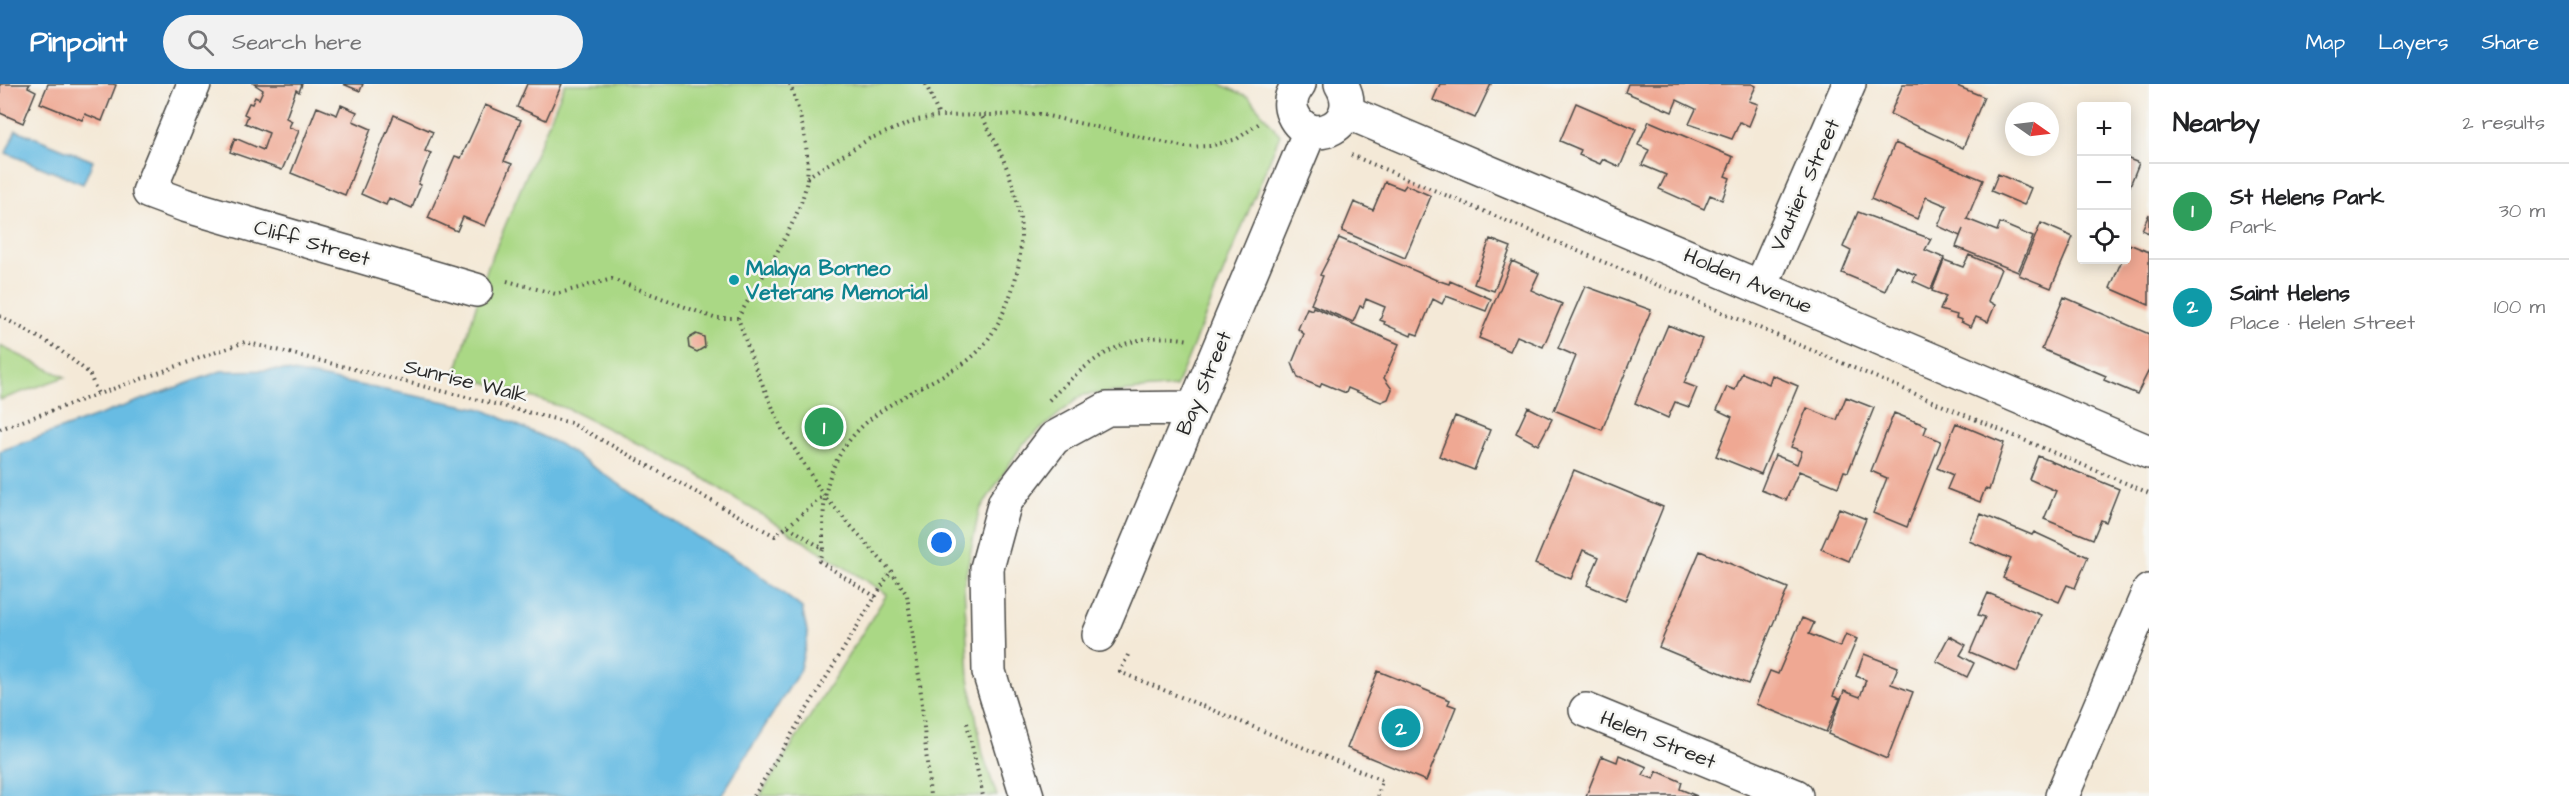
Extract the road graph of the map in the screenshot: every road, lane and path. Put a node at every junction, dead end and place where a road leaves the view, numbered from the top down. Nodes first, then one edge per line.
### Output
1 (194, 84) edge
2 (790, 84) edge
3 (926, 84) edge
4 (1850, 84) edge
5 (1284, 93) edge
6 (1344, 98) edge
7 (981, 115) junction
8 (939, 116) junction
9 (1310, 130) junction
10 (1343, 158) dead end
11 (807, 177) junction
12 (488, 284) joint
13 (1761, 285) junction
14 (0, 316) edge
15 (738, 318) junction
16 (98, 394) junction
17 (1193, 408) junction
18 (0, 429) edge
19 (2149, 452) edge
20 (2149, 493) edge
21 (824, 495) junction
22 (788, 525) junction
23 (823, 549) junction
24 (891, 571) junction
25 (2149, 591) edge
26 (876, 597) junction
27 (1099, 635) dead end
28 (1129, 651) dead end
29 (1586, 710) dead end
30 (754, 796) edge
31 (930, 796) edge
32 (1027, 796) edge
33 (1378, 796) edge
34 (1796, 796) edge
35 (2062, 796) edge

1 - 12 street, Cliff Street
2 - 11 path
3 - 8 path
4 - 13 street, Vautier Street
5 - 7 path
5 - 9 street
6 - 9 street
6 - 13 street, Holden Avenue
7 - 8 path
7 - 21 path
8 - 11 path
9 - 17 street, Bay Street
10 - 20 path
11 - 15 path
12 - 15 path
13 - 19 street, Holden Avenue
14 - 16 path
15 - 21 path
16 - 18 path, Sunrise Walk
16 - 22 path, Sunrise Walk
17 - 27 street, Bay Street
17 - 32 street
21 - 22 path
21 - 23 path
21 - 24 path
22 - 23 path
23 - 26 path
24 - 26 path
24 - 31 path
25 - 35 street
26 - 30 path
28 - 33 path
29 - 34 street, Helen Street

